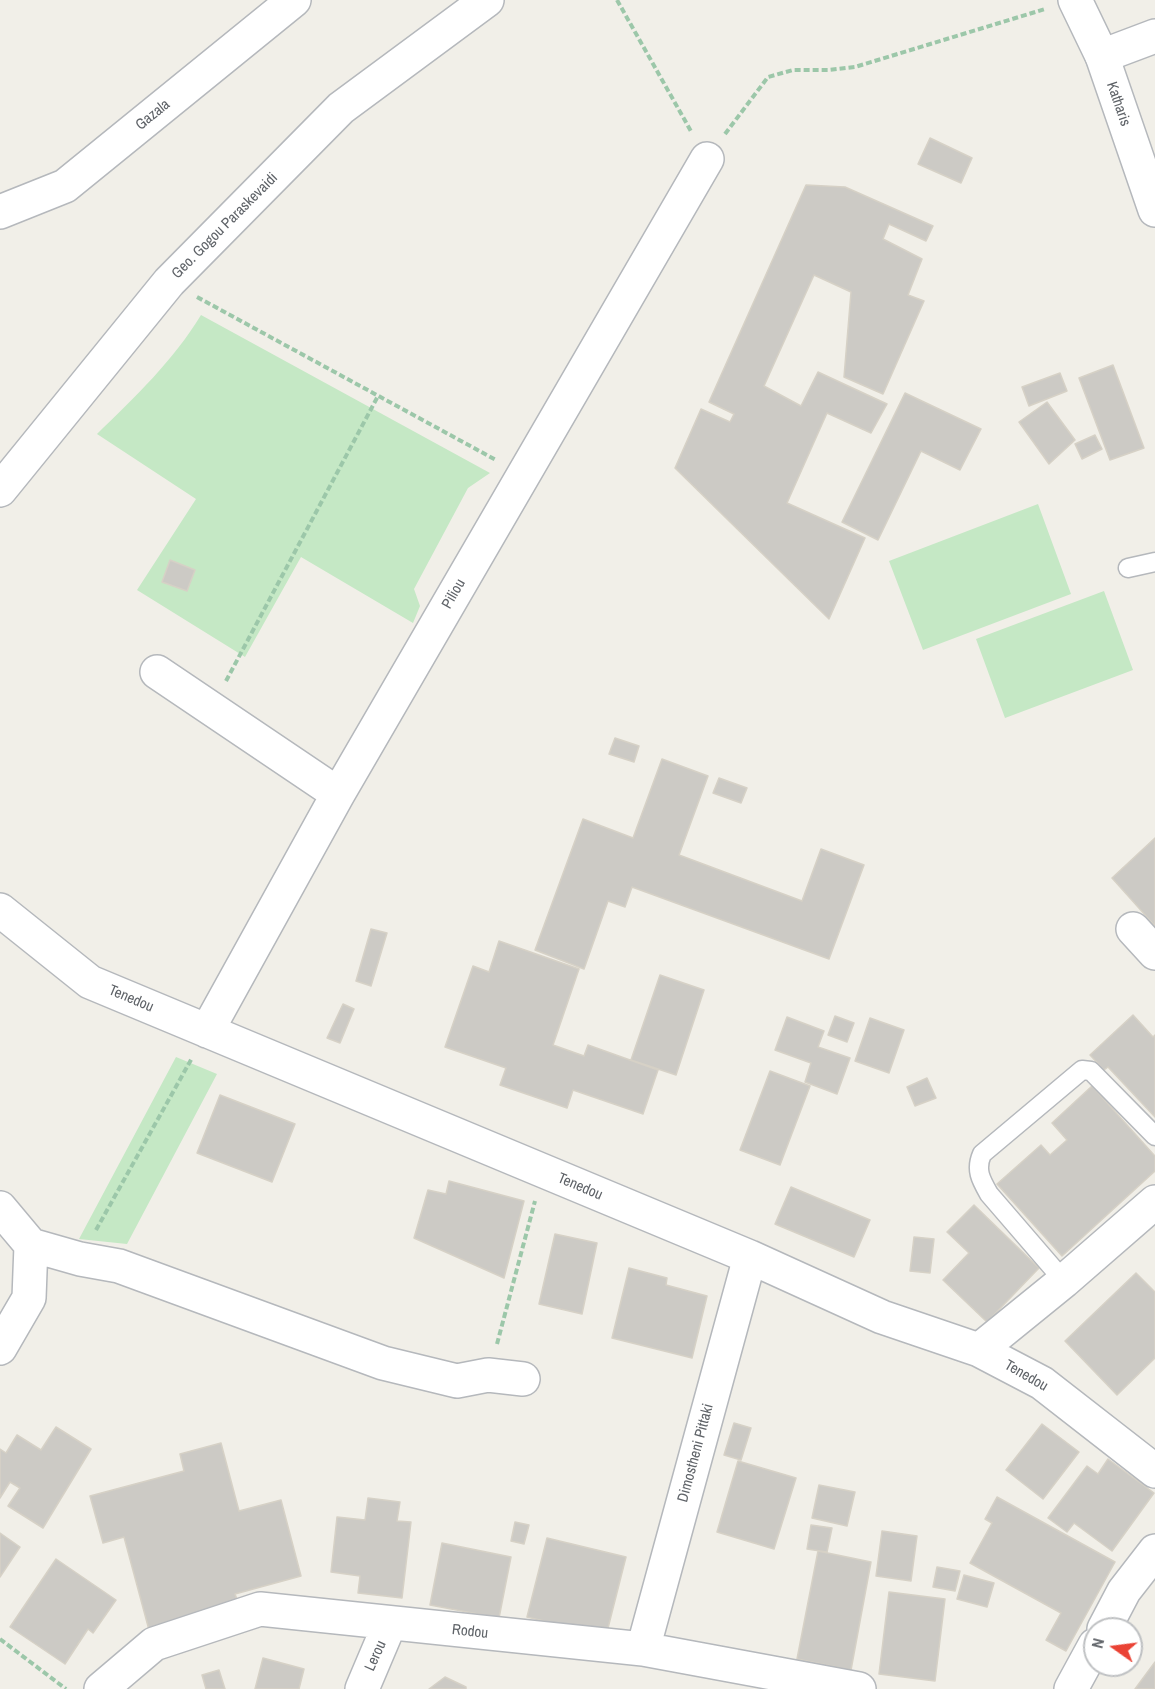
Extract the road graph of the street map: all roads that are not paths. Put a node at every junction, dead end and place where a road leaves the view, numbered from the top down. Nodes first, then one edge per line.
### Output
1 (294, 0) edge
2 (487, 0) edge
3 (1064, 3) edge
4 (1155, 36) edge
5 (1102, 56) junction
6 (706, 159) road end
7 (1155, 210) edge
8 (0, 212) edge
9 (0, 490) edge
10 (1155, 562) edge
11 (1128, 568) dead end
12 (157, 672) dead end
13 (338, 794) junction
14 (0, 910) edge
15 (1133, 928) dead end
16 (1155, 953) edge
17 (207, 1031) junction
18 (1155, 1136) edge
19 (1155, 1202) edge
20 (0, 1208) edge
21 (32, 1245) junction
22 (750, 1257) junction
23 (1064, 1281) junction
24 (0, 1348) edge
25 (979, 1350) junction
26 (523, 1379) dead end
27 (1155, 1471) edge
28 (1155, 1551) edge
29 (1110, 1617) edge
30 (390, 1623) junction
31 (643, 1649) junction
32 (1083, 1667) edge
33 (101, 1689) edge
34 (362, 1689) edge
35 (859, 1689) edge
36 (1071, 1689) edge

1 - 8 street, Gazala
2 - 9 street, Geo. Gogou Paraskevaidi
3 - 5 street, Katharis
4 - 5 street
5 - 7 street, Katharis
6 - 13 street, Piliou
10 - 11 lane
12 - 13 street
13 - 17 street, Piliou
14 - 17 street, Tenedou
15 - 16 street
17 - 22 street, Tenedou
18 - 23 lane
19 - 23 street
20 - 21 street
21 - 24 street
21 - 26 street
22 - 25 street, Tenedou
22 - 31 street, Dimostheni Pittaki
23 - 25 street
25 - 27 street, Tenedou
28 - 29 street
30 - 31 street, Rodou
30 - 33 street, Rodou
30 - 34 street, Lerou
31 - 35 street, Rodou
32 - 36 street

